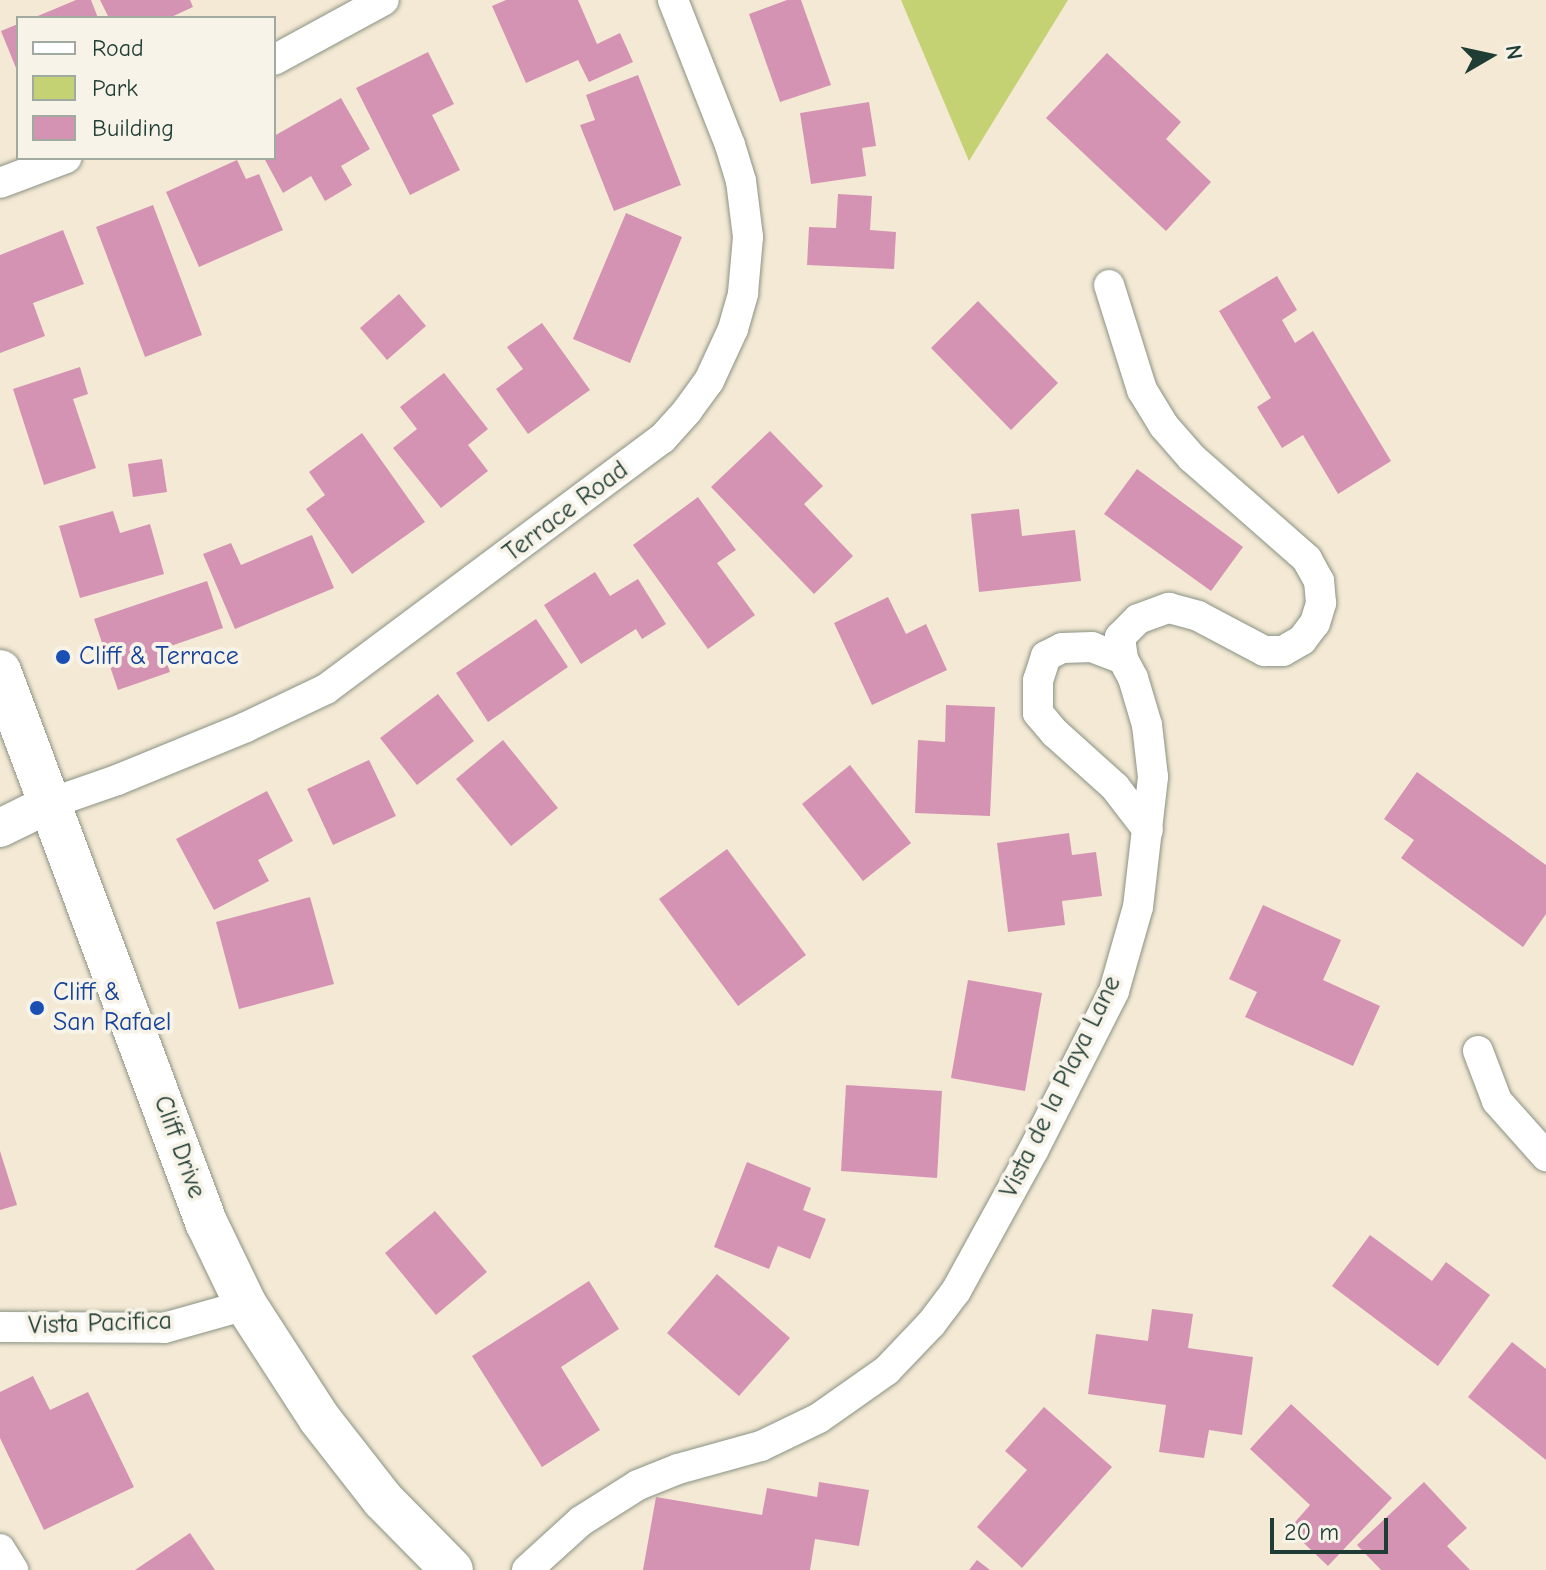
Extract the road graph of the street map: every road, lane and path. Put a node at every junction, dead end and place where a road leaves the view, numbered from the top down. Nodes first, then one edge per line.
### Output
1 (384, 0) edge
2 (673, 0) edge
3 (276, 59) edge
4 (61, 160) edge
5 (0, 183) edge
6 (1109, 285) dead end
7 (1123, 659) junction
8 (0, 671) edge
9 (51, 803) junction
10 (0, 828) edge
11 (1148, 830) junction
12 (1478, 1051) dead end
13 (1546, 1156) edge
14 (246, 1305) junction
15 (0, 1327) edge
16 (0, 1549) edge
17 (535, 1563) edge
18 (13, 1570) edge
19 (452, 1570) edge

1 - 3 street
2 - 9 street, Terrace Road
4 - 5 street
6 - 7 street
7 - 11 street, Vista de la Playa Lane
7 - 11 street
8 - 9 main road, Cliff Drive
9 - 10 street
9 - 14 main road, Cliff Drive
11 - 17 street, Vista de la Playa Lane
12 - 13 street
14 - 15 street, Vista Pacifica
14 - 19 main road, Cliff Drive
16 - 18 street

